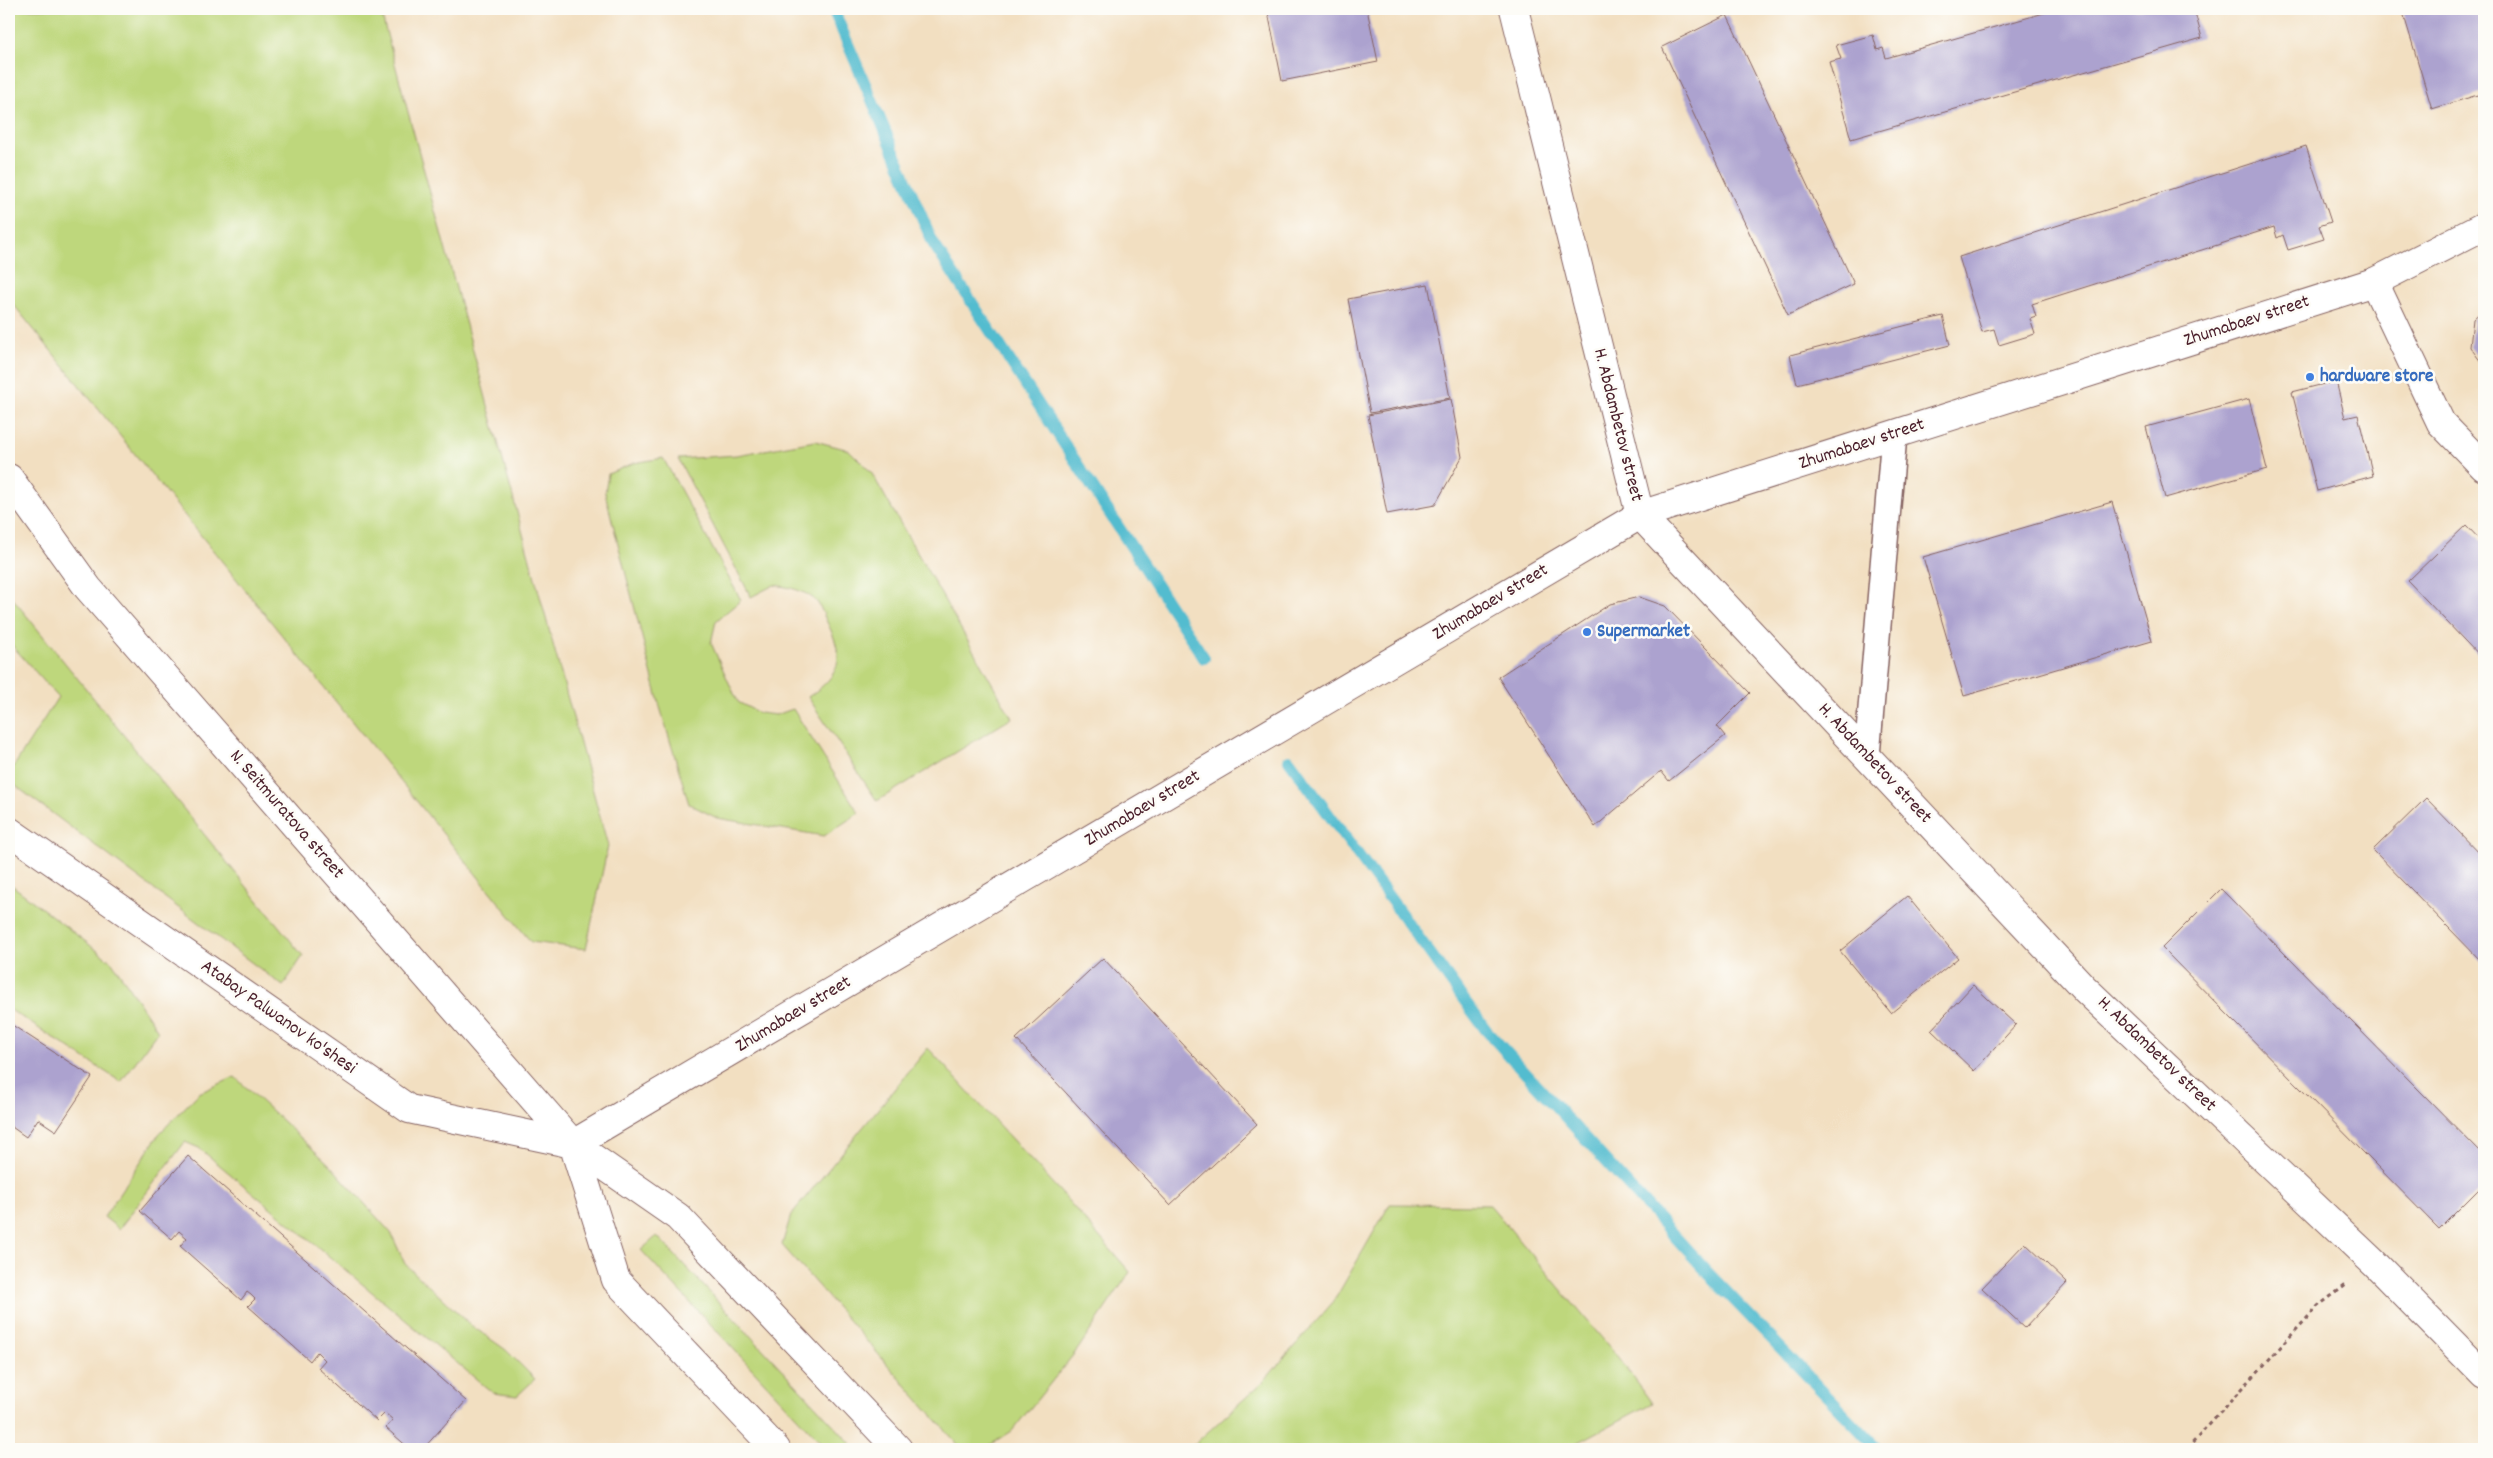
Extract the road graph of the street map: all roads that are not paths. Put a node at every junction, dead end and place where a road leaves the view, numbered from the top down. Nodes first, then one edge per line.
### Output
1 (1514, 9) edge
2 (2484, 226) edge
3 (2374, 282) junction
4 (1894, 435) junction
5 (2484, 466) edge
6 (9, 478) edge
7 (1640, 516) junction
8 (1867, 756) junction
9 (9, 831) edge
10 (573, 1144) junction
11 (2484, 1375) edge
12 (776, 1449) edge
13 (898, 1449) edge

1 - 7 street, H. Abdambetov street
2 - 3 street, Zhumabaev street
3 - 4 street, Zhumabaev street
3 - 5 street
4 - 7 street, Zhumabaev street
4 - 8 lane
6 - 10 street, N. Seitmuratova street
7 - 8 street, H. Abdambetov street
7 - 10 street, Zhumabaev street
8 - 11 street, H. Abdambetov street
9 - 10 street, Atabay Palwanov ko'shesi
10 - 12 street
10 - 13 street

